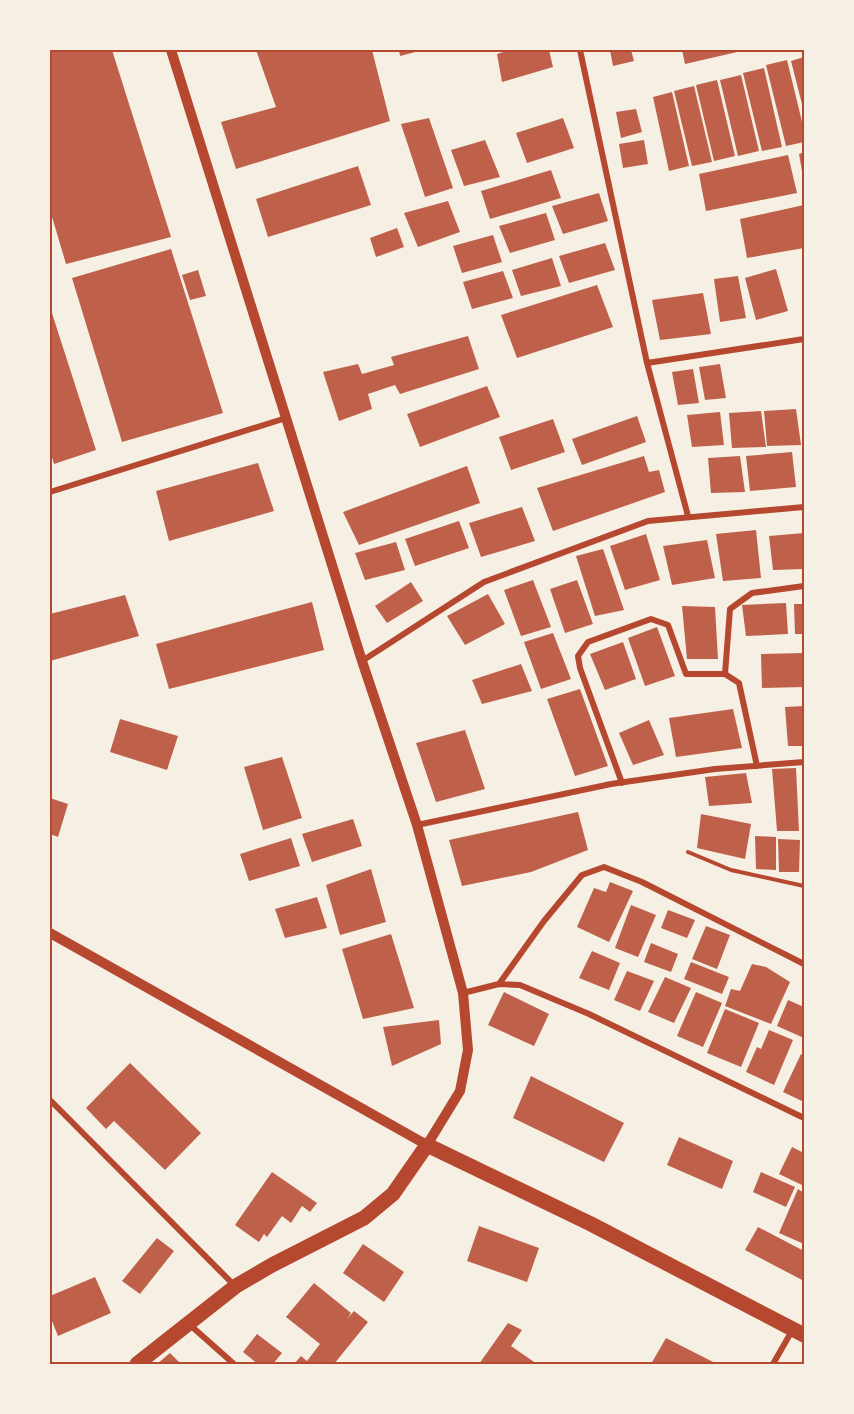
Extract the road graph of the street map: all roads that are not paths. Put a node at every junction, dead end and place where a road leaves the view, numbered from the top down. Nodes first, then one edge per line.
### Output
1 (171, 50) edge
2 (580, 50) edge
3 (804, 339) edge
4 (647, 363) junction
5 (286, 418) junction
6 (50, 492) edge
7 (804, 507) edge
8 (688, 516) junction
9 (804, 586) edge
10 (362, 661) junction
11 (725, 674) junction
12 (804, 762) edge
13 (756, 766) junction
14 (622, 783) junction
15 (417, 825) junction
16 (50, 933) edge
17 (804, 964) edge
18 (499, 984) junction
19 (463, 993) junction
20 (50, 1100) edge
21 (804, 1118) edge
22 (427, 1145) junction
23 (236, 1286) junction
24 (190, 1325) junction
25 (799, 1330) edge
26 (137, 1365) edge
27 (234, 1365) edge
28 (773, 1365) edge

1 - 5 street
2 - 4 street
3 - 4 street
4 - 8 street
5 - 6 street
5 - 10 street
7 - 8 street
8 - 10 street
9 - 11 street
10 - 15 street
11 - 13 street
11 - 14 street
12 - 13 street
13 - 14 street
14 - 15 street
15 - 19 street
16 - 22 street
17 - 18 street
18 - 19 street
18 - 21 street
19 - 22 street
20 - 23 street
22 - 23 main road
22 - 25 main road
23 - 24 main road
24 - 26 main road
24 - 27 street
25 - 28 street

